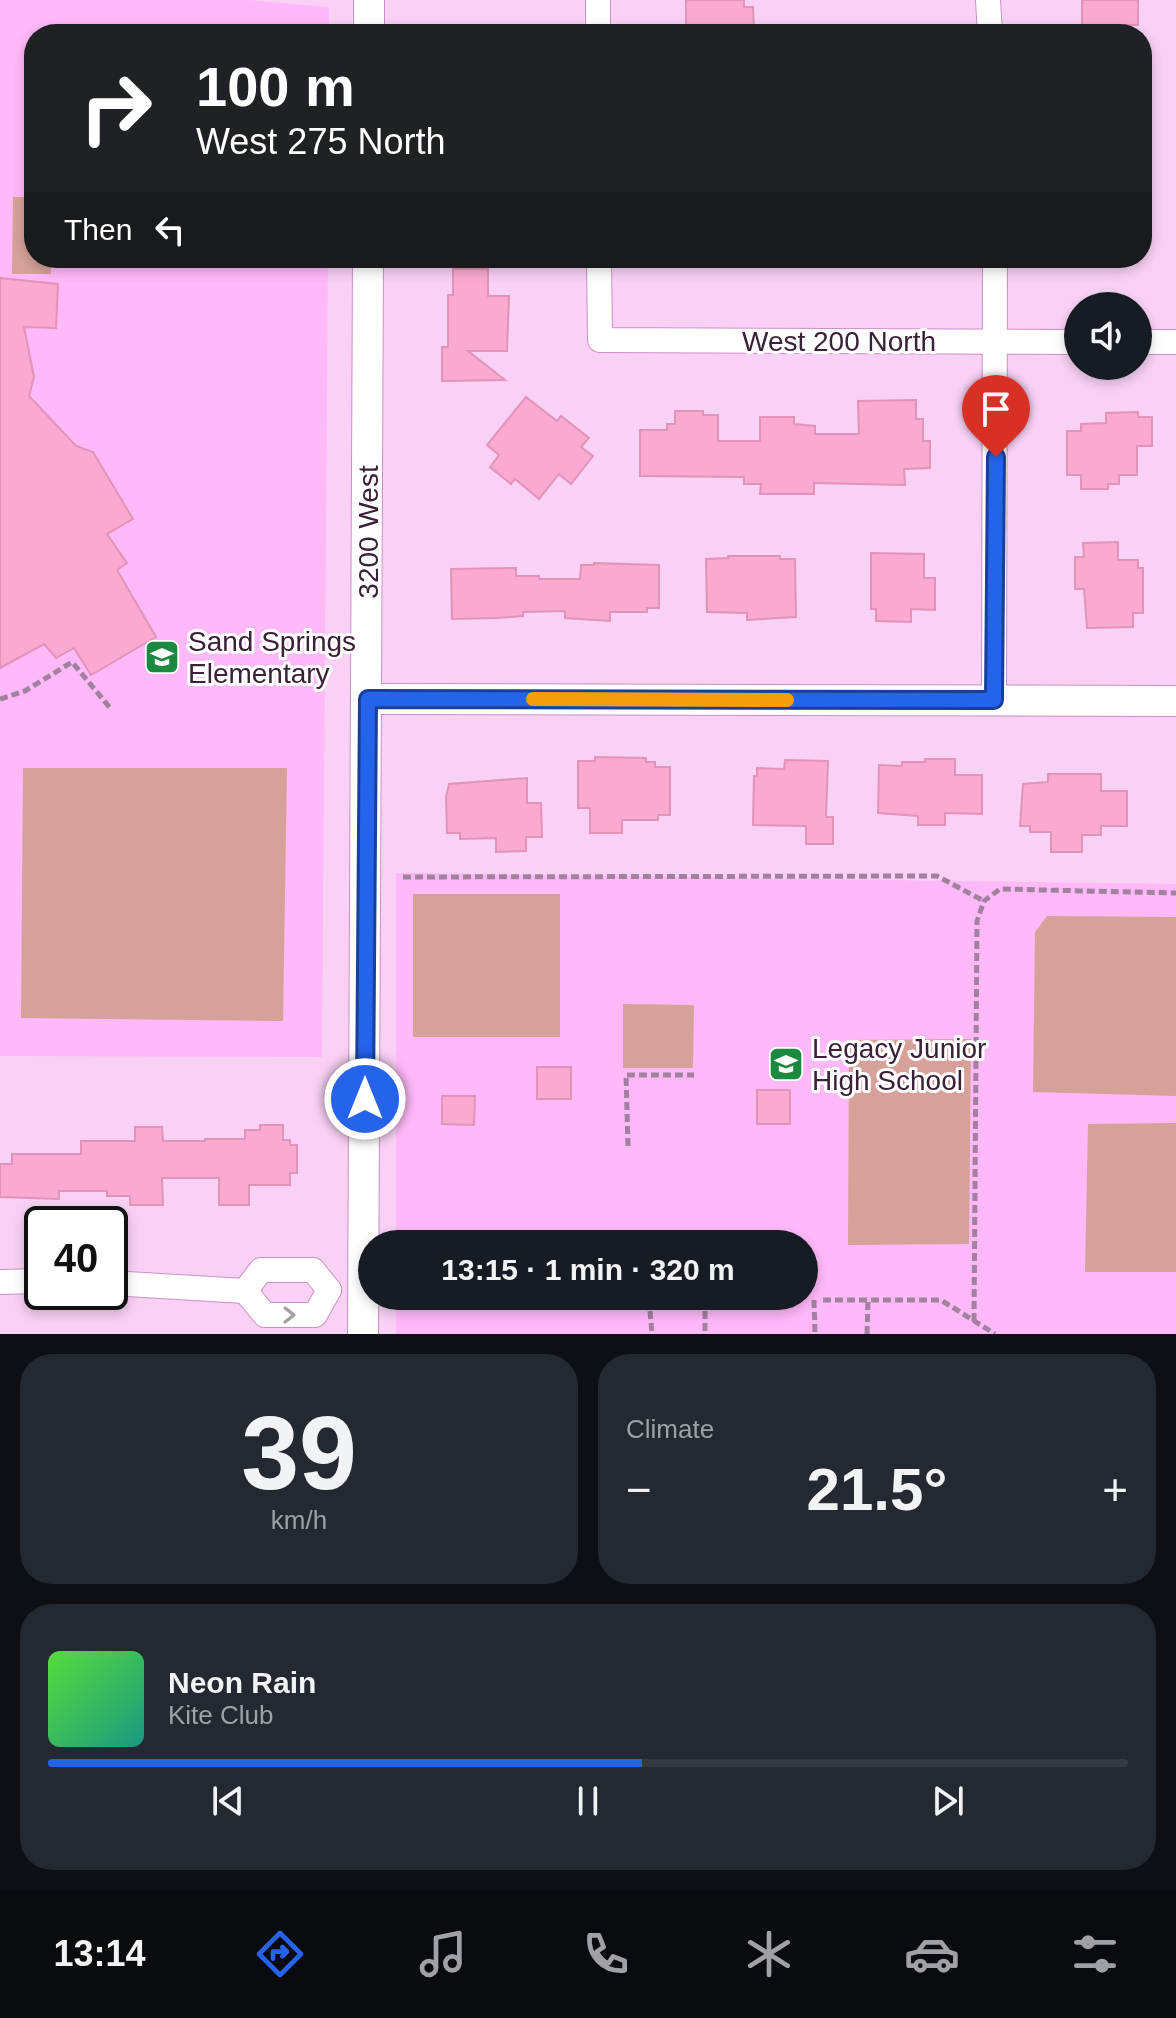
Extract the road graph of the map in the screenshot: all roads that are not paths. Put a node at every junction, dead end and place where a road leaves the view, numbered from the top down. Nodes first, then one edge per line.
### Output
1 (369, 0) edge
2 (598, 0) edge
3 (988, 0) edge
4 (369, 24) edge
5 (598, 24) edge
6 (989, 24) edge
7 (368, 268) edge
8 (599, 268) edge
9 (995, 268) edge
10 (995, 342) junction
11 (1064, 342) edge
12 (1152, 342) edge
13 (1176, 342) edge
14 (368, 699) junction
15 (994, 700) junction
16 (1176, 701) edge
17 (363, 1230) edge
18 (24, 1281) edge
19 (0, 1282) edge
20 (128, 1284) edge
21 (358, 1289) edge
22 (329, 1290) junction
23 (245, 1291) junction
24 (362, 1310) edge
25 (363, 1334) edge

1 - 4 street
2 - 5 street
3 - 6 street
7 - 14 street, 3200 West
8 - 10 street, West 200 North
9 - 10 street
10 - 11 street, West 200 North
10 - 15 street
12 - 13 street
14 - 15 street
14 - 17 street, 3200 West
15 - 16 street
18 - 19 street
20 - 23 street
21 - 22 street
22 - 23 street
23 -> 22 street
24 - 25 street, 3200 West

